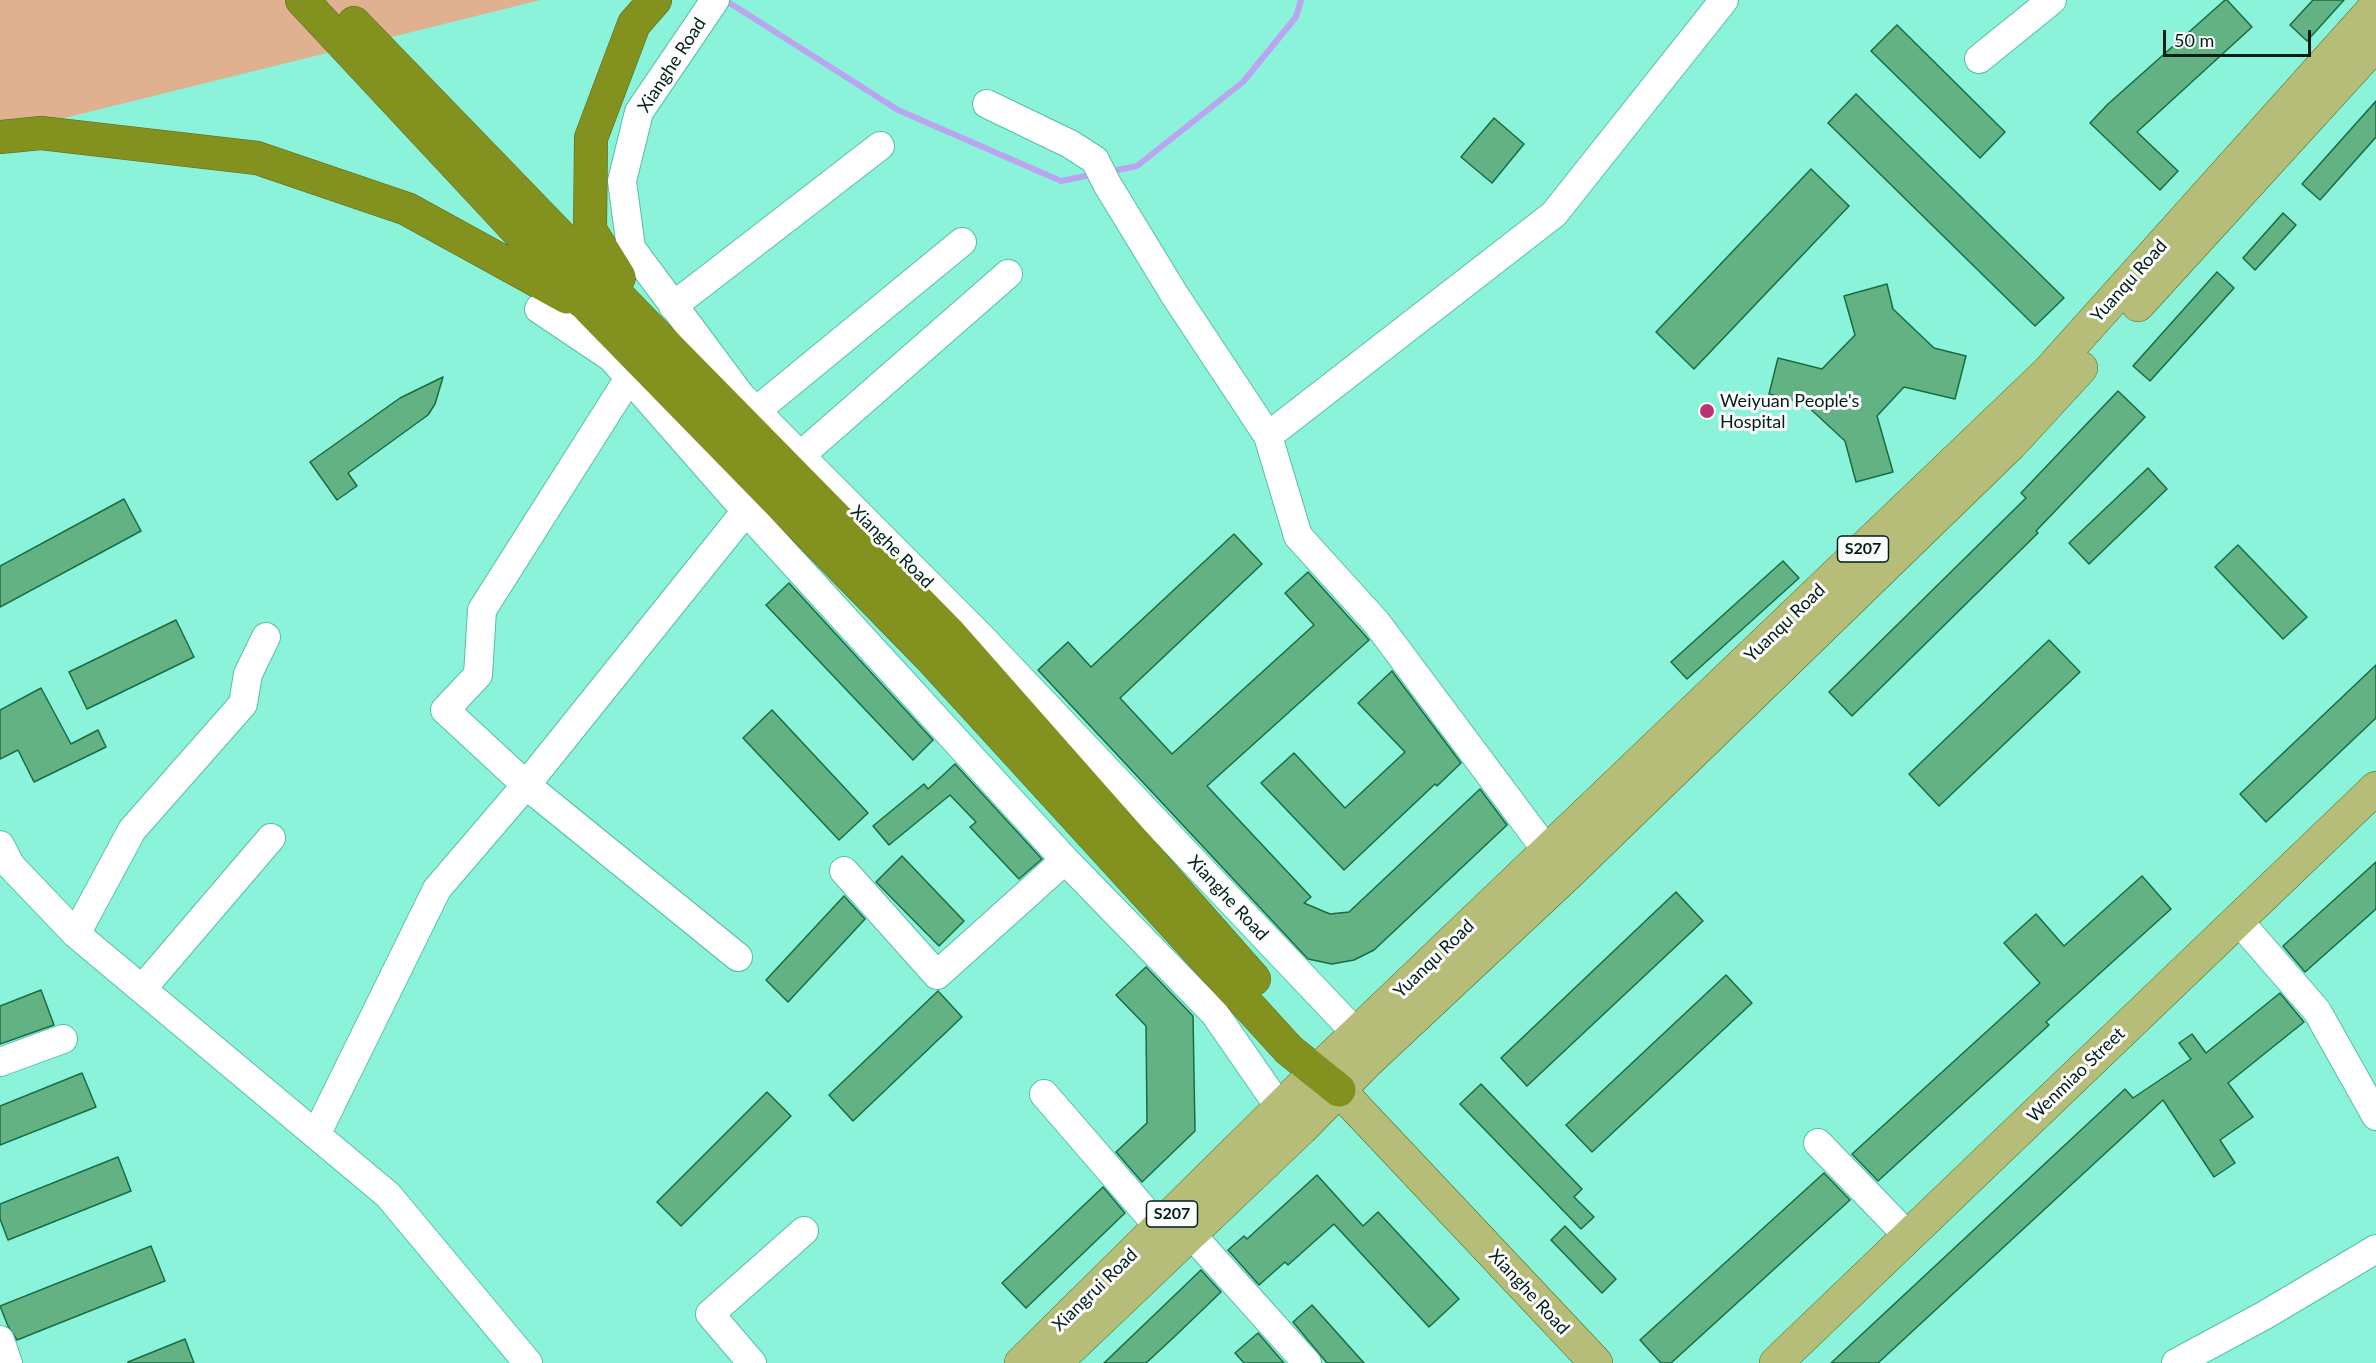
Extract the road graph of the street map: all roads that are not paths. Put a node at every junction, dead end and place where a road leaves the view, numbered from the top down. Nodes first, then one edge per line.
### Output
1 (302, 0) edge
2 (332, 0) edge
3 (655, 0) edge
4 (715, 0) edge
5 (1724, 0) edge
6 (2052, 0) edge
7 (2376, 6) edge
8 (2376, 44) edge
9 (1979, 59) dead end
10 (987, 104) dead end
11 (0, 137) edge
12 (880, 146) dead end
13 (962, 242) dead end
14 (1008, 274) dead end
15 (673, 306) junction
16 (538, 309) dead end
17 (592, 311) junction
18 (653, 332) junction
19 (629, 378) junction
20 (756, 411) junction
21 (1268, 436) junction
22 (801, 455) junction
23 (746, 511) junction
24 (266, 638) dead end
25 (526, 785) junction
26 (2376, 788) edge
27 (271, 838) dead end
28 (0, 845) edge
29 (1547, 850) junction
30 (1065, 860) junction
31 (844, 871) dead end
32 (2238, 920) junction
33 (76, 934) junction
34 (738, 957) dead end
35 (142, 989) junction
36 (1356, 1033) junction
37 (63, 1039) dead end
38 (0, 1062) edge
39 (1331, 1078) junction
40 (1044, 1094) dead end
41 (1280, 1108) junction
42 (2376, 1116) edge
43 (316, 1135) junction
44 (1818, 1143) dead end
45 (1174, 1230) junction
46 (804, 1231) dead end
47 (1908, 1236) junction
48 (2376, 1249) edge
49 (0, 1340) edge
50 (8, 1363) edge
51 (528, 1363) edge
52 (752, 1363) edge
53 (1021, 1363) edge
54 (1055, 1363) edge
55 (1307, 1363) edge
56 (1596, 1363) edge
57 (1776, 1363) edge
58 (2176, 1363) edge

1 - 17 highway
2 - 18 highway
3 - 18 highway
4 - 15 street, Xianghe Road
5 - 21 street
6 - 9 street
7 - 29 main road, Yuanqu Road / S207
8 - 39 main road, Yuanqu Road / S207
10 - 21 street
11 - 17 highway
12 - 15 street
13 - 20 street
14 - 22 street
15 - 20 street, Xianghe Road
16 - 19 street
17 - 39 highway
18 - 39 highway
19 - 23 street
19 - 25 street
20 - 22 street, Xianghe Road
21 - 29 street
22 - 36 street, Xianghe Road
23 - 25 street
23 - 30 street
24 - 33 street
25 - 34 street
25 - 43 street
26 - 32 main road, Wenmiao Street
27 - 35 street
28 - 33 street
29 - 36 main road, Yuanqu Road / S207
30 - 31 street
30 - 41 street
32 - 42 street
32 - 47 main road, Wenmiao Street
33 - 35 street
35 - 43 street
36 - 39 main road, Yuanqu Road / S207
37 - 38 street
39 - 41 main road, Xiangrui Road / S207
39 - 45 main road, Xiangrui Road / S207
39 - 56 main road, Xianghe Road
40 - 45 street
41 - 45 main road, Xiangrui Road / S207
43 - 51 street
44 - 47 street
45 - 53 main road, Xiangrui Road / S207
45 - 54 main road, Xiangrui Road / S207
45 - 55 street
46 - 52 street
47 - 57 main road, Wenmiao Street
48 - 58 street
49 - 50 street

